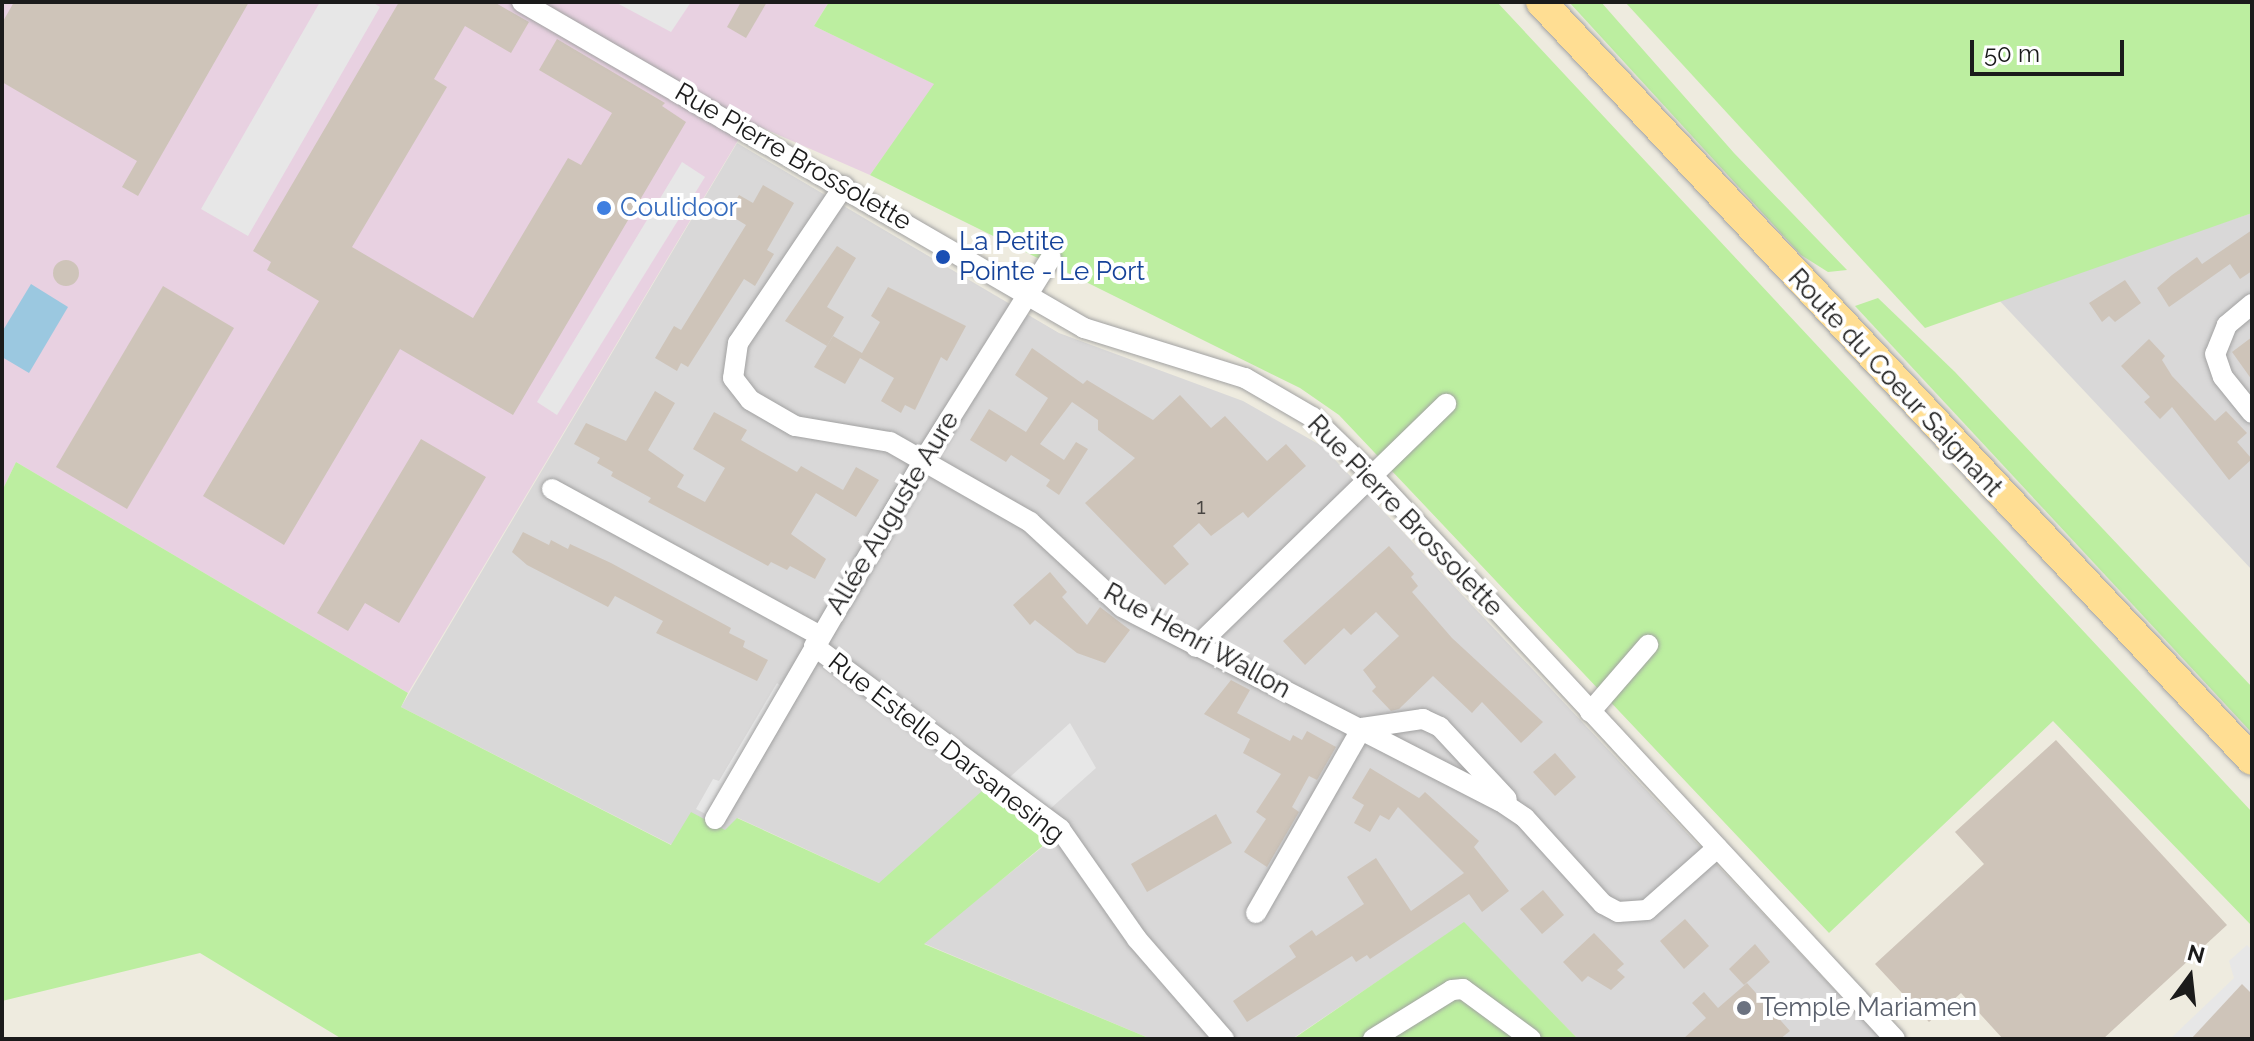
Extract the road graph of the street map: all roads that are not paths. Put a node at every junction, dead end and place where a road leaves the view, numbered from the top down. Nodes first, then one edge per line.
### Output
1 (522, 2) edge
2 (1541, 2) edge
3 (844, 186) junction
4 (1051, 258) dead end
5 (1029, 295) junction
6 (2252, 304) edge
7 (1446, 404) dead end
8 (2252, 413) edge
9 (923, 461) junction
10 (1372, 475) junction
11 (552, 489) dead end
12 (817, 641) junction
13 (1648, 645) dead end
14 (1196, 647) junction
15 (1590, 712) junction
16 (1362, 728) junction
17 (2252, 760) edge
18 (1525, 818) junction
19 (715, 819) dead end
20 (1717, 848) junction
21 (1256, 913) dead end
22 (1224, 1039) edge
23 (1373, 1039) edge
24 (1531, 1039) edge
25 (1895, 1039) edge

1 - 3 street, Rue Pierre Brossolette
2 - 17 main road, Route du Coeur Saignant
3 - 5 street, Rue Pierre Brossolette
3 - 9 street, Rue Henri Wallon
4 - 5 street, Allée Auguste Aure
5 - 9 street, Allée Auguste Aure
5 - 10 street, Rue Pierre Brossolette
6 - 8 street
7 - 10 street
9 - 12 street, Allée Auguste Aure
9 - 14 street, Rue Henri Wallon
10 - 14 street
10 - 15 street, Rue Pierre Brossolette
11 - 12 street, Allée Auguste Aure
12 - 19 street
12 - 22 street, Rue Estelle Darsanesing
13 - 15 street
14 - 16 street, Rue Henri Wallon
15 - 20 street, Rue Pierre Brossolette
16 - 18 street, Rue Henri Wallon
16 - 18 street
16 - 21 street
18 - 20 street, Rue Henri Wallon
20 - 25 street, Rue Pierre Brossolette
23 - 24 street

